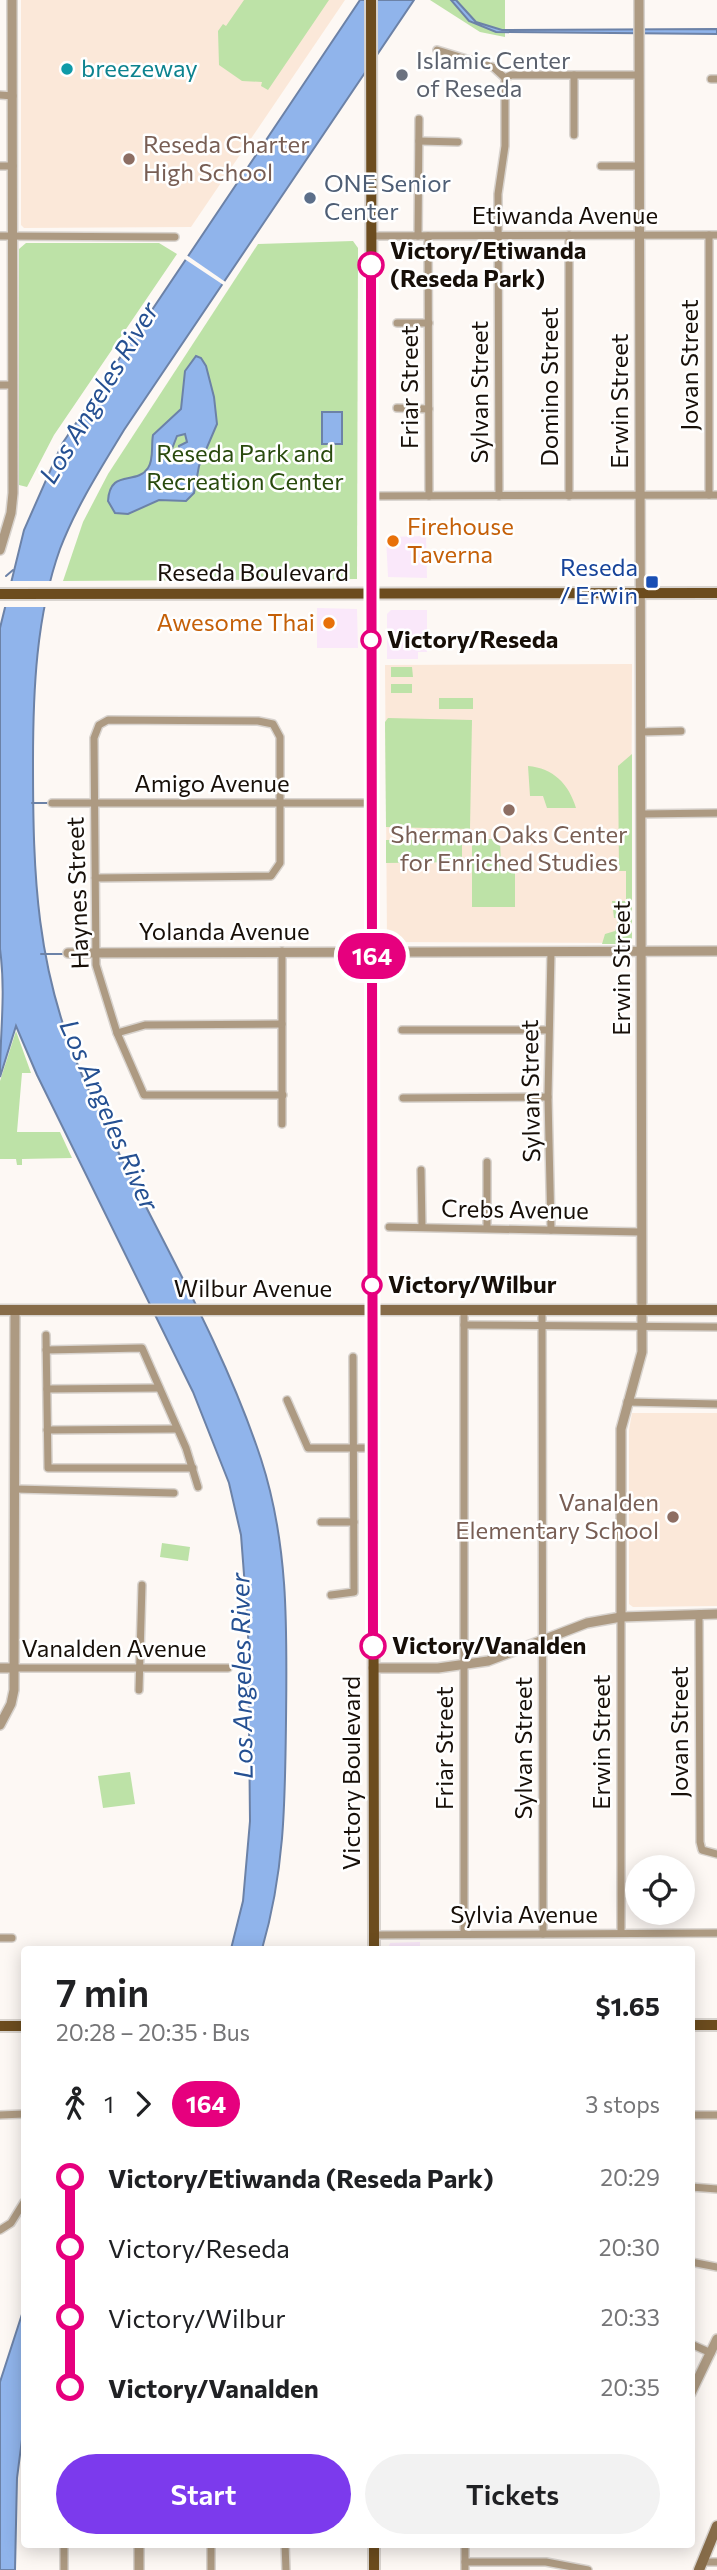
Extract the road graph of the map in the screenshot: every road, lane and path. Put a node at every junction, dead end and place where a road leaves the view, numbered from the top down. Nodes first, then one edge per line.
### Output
1 (12, 0) edge
2 (371, 0) edge
3 (639, 0) edge
4 (437, 50) dead end
5 (574, 75) junction
6 (639, 75) junction
7 (505, 78) junction
8 (0, 95) edge
9 (13, 96) junction
10 (419, 119) dead end
11 (574, 135) dead end
12 (419, 141) junction
13 (458, 142) dead end
14 (0, 166) edge
15 (13, 166) junction
16 (601, 166) dead end
17 (639, 166) junction
18 (569, 235) junction
19 (713, 235) edge
20 (0, 236) edge
21 (371, 236) junction
22 (418, 236) junction
23 (428, 236) junction
24 (499, 236) junction
25 (640, 236) junction
26 (13, 237) junction
27 (175, 237) dead end
28 (397, 323) dead end
29 (429, 323) junction
30 (13, 385) junction
31 (0, 386) edge
32 (397, 408) dead end
33 (429, 409) junction
34 (713, 495) edge
35 (372, 496) junction
36 (429, 496) junction
37 (499, 496) junction
38 (569, 496) junction
39 (640, 496) junction
40 (0, 550) edge
41 (640, 593) junction
42 (717, 593) edge
43 (0, 594) edge
44 (371, 594) junction
45 (681, 731) dead end
46 (641, 732) junction
47 (52, 803) dead end
48 (94, 803) junction
49 (278, 803) junction
50 (372, 803) junction
51 (717, 813) edge
52 (641, 814) junction
53 (95, 878) junction
54 (282, 951) junction
55 (717, 951) edge
56 (95, 952) junction
57 (372, 952) junction
58 (551, 952) junction
59 (640, 952) junction
60 (68, 953) dead end
61 (282, 1024) junction
62 (402, 1030) dead end
63 (548, 1030) junction
64 (117, 1033) junction
65 (283, 1095) junction
66 (548, 1097) junction
67 (402, 1098) dead end
68 (282, 1124) dead end
69 (487, 1162) dead end
70 (421, 1170) dead end
71 (389, 1227) dead end
72 (422, 1227) junction
73 (487, 1228) junction
74 (551, 1230) junction
75 (641, 1231) junction
76 (372, 1309) junction
77 (0, 1310) edge
78 (15, 1310) junction
79 (464, 1310) junction
80 (542, 1310) junction
81 (642, 1310) junction
82 (717, 1310) edge
83 (464, 1325) junction
84 (642, 1326) junction
85 (542, 1327) junction
86 (717, 1327) edge
87 (46, 1335) dead end
88 (47, 1350) junction
89 (354, 1357) dead end
90 (159, 1388) junction
91 (47, 1390) junction
92 (287, 1400) dead end
93 (627, 1402) junction
94 (717, 1404) edge
95 (177, 1429) junction
96 (47, 1430) junction
97 (354, 1448) junction
98 (373, 1448) junction
99 (193, 1468) junction
100 (198, 1487) dead end
101 (15, 1489) junction
102 (174, 1493) dead end
103 (321, 1522) dead end
104 (354, 1522) junction
105 (142, 1586) dead end
106 (331, 1595) dead end
107 (699, 1614) junction
108 (717, 1614) edge
109 (621, 1617) junction
110 (543, 1640) junction
111 (464, 1665) junction
112 (0, 1668) edge
113 (15, 1668) junction
114 (139, 1668) junction
115 (228, 1668) dead end
116 (373, 1668) junction
117 (139, 1690) dead end
118 (0, 1725) edge
119 (717, 1854) edge
120 (717, 1933) edge
121 (464, 1934) junction
122 (543, 1934) junction
123 (621, 1934) junction
124 (374, 1935) junction
125 (0, 1938) edge
126 (12, 1938) dead end
127 (374, 1946) edge
128 (695, 2025) edge
129 (717, 2025) edge
130 (0, 2026) edge
131 (21, 2026) edge
132 (21, 2114) edge
133 (0, 2115) edge
134 (695, 2115) edge
135 (717, 2115) edge
136 (695, 2187) edge
137 (717, 2189) edge
138 (21, 2208) edge
139 (0, 2230) edge
140 (695, 2264) edge
141 (717, 2267) edge
142 (717, 2339) edge
143 (695, 2346) edge
144 (711, 2353) junction
145 (695, 2385) edge
146 (717, 2526) edge
147 (64, 2548) edge
148 (139, 2548) edge
149 (211, 2548) edge
150 (285, 2548) edge
151 (374, 2548) edge
152 (465, 2548) edge
153 (717, 2562) edge
154 (465, 2566) edge
155 (701, 2566) edge
156 (64, 2570) edge
157 (139, 2570) edge
158 (211, 2570) edge
159 (286, 2570) edge
160 (374, 2570) edge
161 (588, 2570) edge

1 - 9 street
2 - 21 main road, Victory Boulevard
3 - 6 street, Erwin Street
4 - 7 street
5 - 6 street
5 - 7 street
5 - 11 street
6 - 17 street, Erwin Street
7 - 24 street, Sylvan Street
8 - 9 street
9 - 15 street
10 - 12 street
12 - 13 street
12 - 22 street
14 - 15 street
15 - 26 street
16 - 17 street
17 - 25 street, Erwin Street
18 - 24 street, Etiwanda Avenue
18 - 25 street, Etiwanda Avenue
18 - 38 street, Domino Street
19 - 25 street, Etiwanda Avenue
19 - 34 street, Jovan Street
20 - 26 street
21 - 22 street, Etiwanda Avenue
21 - 35 main road, Victory Boulevard
22 - 23 street, Etiwanda Avenue
23 - 24 street, Etiwanda Avenue
23 - 29 street, Friar Street
24 - 37 street, Sylvan Street
25 - 39 street, Erwin Street
26 - 27 street
26 - 30 street
28 - 29 street
29 - 33 street, Friar Street
30 - 31 street
30 - 40 street
32 - 33 street
33 - 36 street, Friar Street
34 - 39 street
35 - 36 street
35 - 44 main road, Victory Boulevard
36 - 37 street
37 - 38 street
38 - 39 street
39 - 41 street, Erwin Street
41 - 42 main road, Reseda Boulevard
41 - 44 main road, Reseda Boulevard
41 - 46 street, Erwin Street
43 - 44 main road, Reseda Boulevard
44 - 50 main road, Victory Boulevard
45 - 46 street
46 - 52 street, Erwin Street
47 - 48 street, Amigo Avenue
48 - 49 street, Amigo Avenue
48 - 49 street, Haynes Street
48 - 53 street, Haynes Street
49 - 50 street, Amigo Avenue
49 - 53 street
50 - 57 main road, Victory Boulevard
51 - 52 street
52 - 59 street, Erwin Street
53 - 56 street, Haynes Street
54 - 56 street, Yolanda Avenue
54 - 57 street, Yolanda Avenue
54 - 61 street
55 - 59 street, Yolanda Avenue
56 - 60 street, Yolanda Avenue
56 - 64 street, Haynes Street
57 - 58 street, Yolanda Avenue
57 - 76 main road, Victory Boulevard
58 - 59 street, Yolanda Avenue
58 - 63 street, Sylvan Street
59 - 75 street, Erwin Street
61 - 64 street
61 - 65 street
62 - 63 street
63 - 66 street, Sylvan Street
64 - 65 street, Haynes Street
65 - 68 street
66 - 67 street
66 - 74 street, Sylvan Street
69 - 73 street
70 - 72 street
71 - 72 street, Crebs Avenue
72 - 73 street, Crebs Avenue
73 - 74 street, Crebs Avenue
74 - 75 street, Crebs Avenue
75 - 81 street, Erwin Street
76 - 78 main road, Wilbur Avenue
76 - 79 main road, Wilbur Avenue
76 - 98 main road, Victory Boulevard
77 - 78 main road, Wilbur Avenue
78 - 101 street
79 - 80 main road, Wilbur Avenue
79 - 83 street, Friar Street
80 - 81 main road, Wilbur Avenue
80 - 85 street, Sylvan Street
81 - 82 main road, Wilbur Avenue
81 - 84 street, Erwin Street
83 - 85 street
83 - 111 street, Friar Street
84 - 85 street
84 - 86 street
84 - 93 street, Erwin Street
85 - 110 street, Sylvan Street
87 - 88 street
88 - 90 street
88 - 91 street
89 - 97 street
90 - 91 street
90 - 95 street
91 - 96 street
92 - 97 street
93 - 94 street
93 - 109 street, Erwin Street
95 - 96 street
95 - 99 street
96 - 99 street
97 - 98 street
97 - 104 street
98 - 116 main road, Victory Boulevard
99 - 100 street
101 - 102 street
101 - 113 street
103 - 104 street
104 - 106 street
105 - 114 street
107 - 108 street
107 - 109 street
107 - 119 street, Jovan Street
109 - 110 street
109 - 123 street, Erwin Street
110 - 111 street
110 - 122 street, Sylvan Street
111 - 116 street
111 - 121 street, Friar Street
112 - 113 street, Vanalden Avenue
113 - 114 street, Vanalden Avenue
113 - 118 street
114 - 115 street, Vanalden Avenue
114 - 117 street
116 - 124 main road, Victory Boulevard
120 - 123 street, Sylvia Avenue
121 - 122 street, Sylvia Avenue
121 - 124 street, Sylvia Avenue
122 - 123 street, Sylvia Avenue
124 - 127 main road, Victory Boulevard
125 - 126 street
128 - 129 main road
130 - 131 main road
132 - 133 street
134 - 135 street
136 - 137 street
138 - 139 street
140 - 141 street
142 - 144 street
143 - 144 street
144 - 145 street
146 - 155 main road
147 - 156 street
148 - 157 street
149 - 158 street
150 - 159 street
151 - 160 main road
152 - 154 street
153 - 155 street
154 - 161 street

